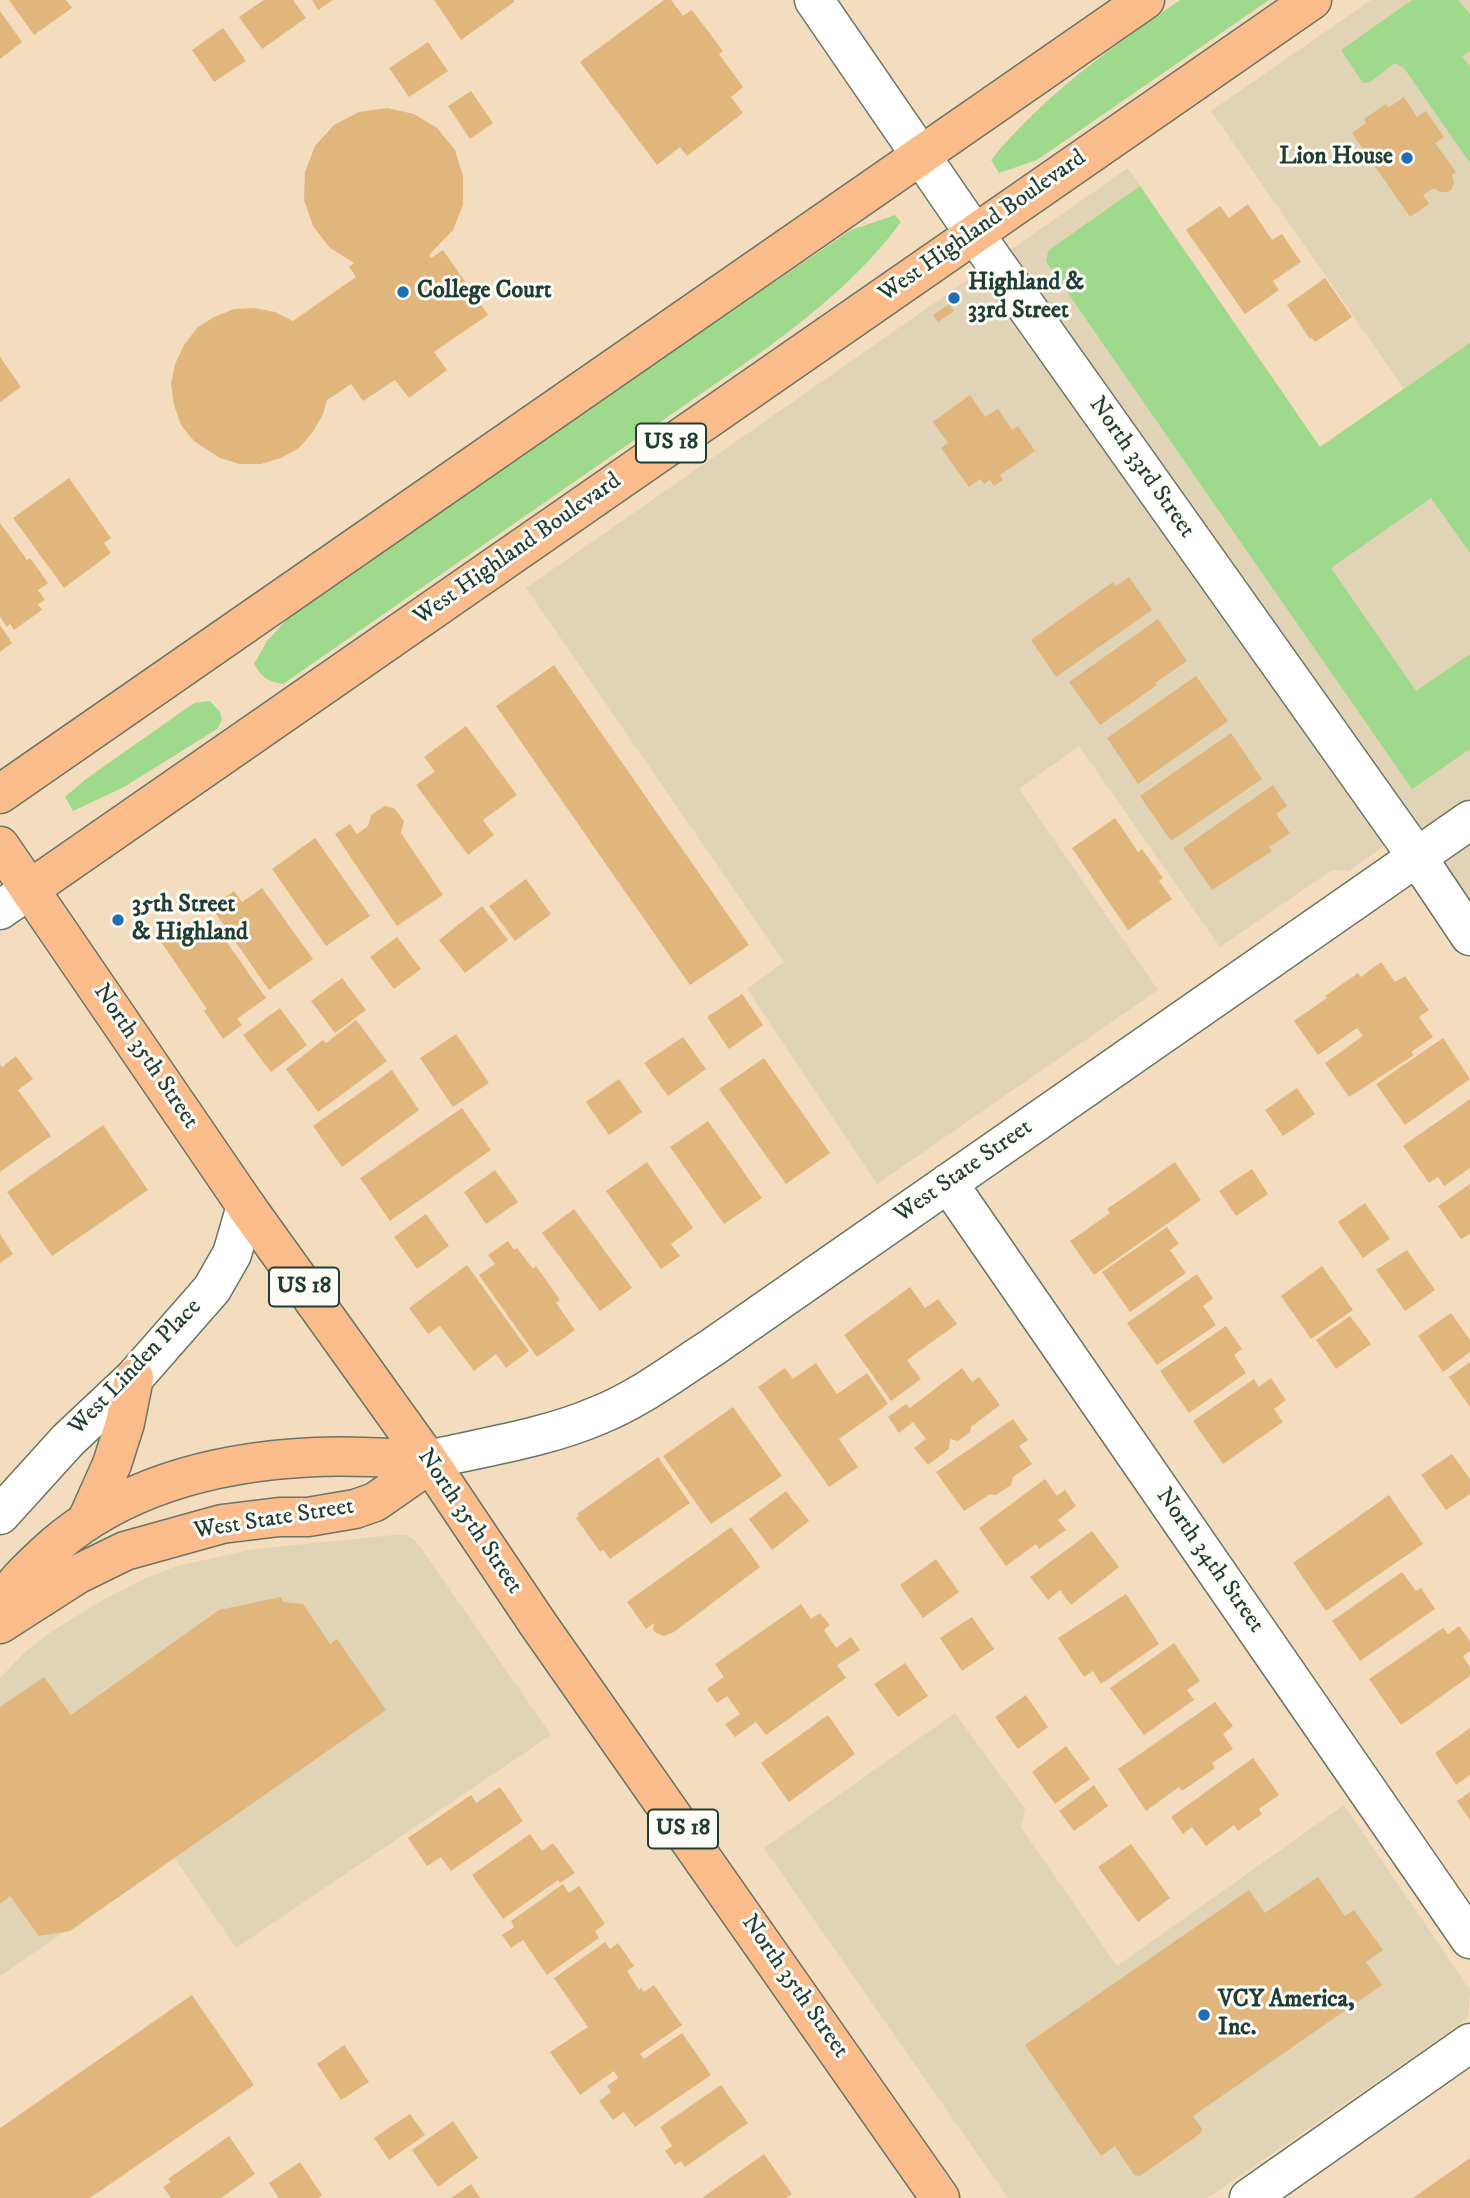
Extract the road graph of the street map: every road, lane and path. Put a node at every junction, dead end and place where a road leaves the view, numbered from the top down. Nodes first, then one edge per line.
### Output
1 (814, 0) edge
2 (1145, 0) edge
3 (1312, 0) edge
4 (920, 155) junction
5 (974, 233) junction
6 (0, 794) edge
7 (1470, 820) edge
8 (0, 845) edge
9 (1417, 857) junction
10 (15, 899) edge
11 (1470, 936) edge
12 (948, 1183) junction
13 (246, 1206) junction
14 (134, 1378) junction
15 (428, 1460) junction
16 (0, 1515) edge
17 (86, 1520) junction
18 (0, 1604) edge
19 (0, 1624) edge
20 (1470, 1939) edge
21 (1470, 2043) edge
22 (940, 2198) edge
23 (1249, 2198) edge

1 - 4 street, North 33rd Street
2 - 4 main road
3 - 5 main road, West Highland Boulevard / US 18
4 - 5 street, North 33rd Street
4 - 6 main road
5 - 9 street, North 33rd Street
5 - 10 main road, West Highland Boulevard / US 18
7 - 9 street, West State Street
8 - 10 main road, North 35th Street / US 18
9 - 11 street, North 33rd Street
9 - 12 street, West State Street
10 - 13 main road, North 35th Street / US 18
12 - 15 street, West State Street
12 - 20 street, North 34th Street
13 - 14 street, West Linden Place
13 - 15 main road, North 35th Street / US 18
14 - 16 street, West Linden Place
14 - 17 main road
15 - 17 main road, West State Street
15 - 19 main road, West State Street
15 - 22 main road, North 35th Street / US 18
17 - 18 main road, West State Street
21 - 23 street

